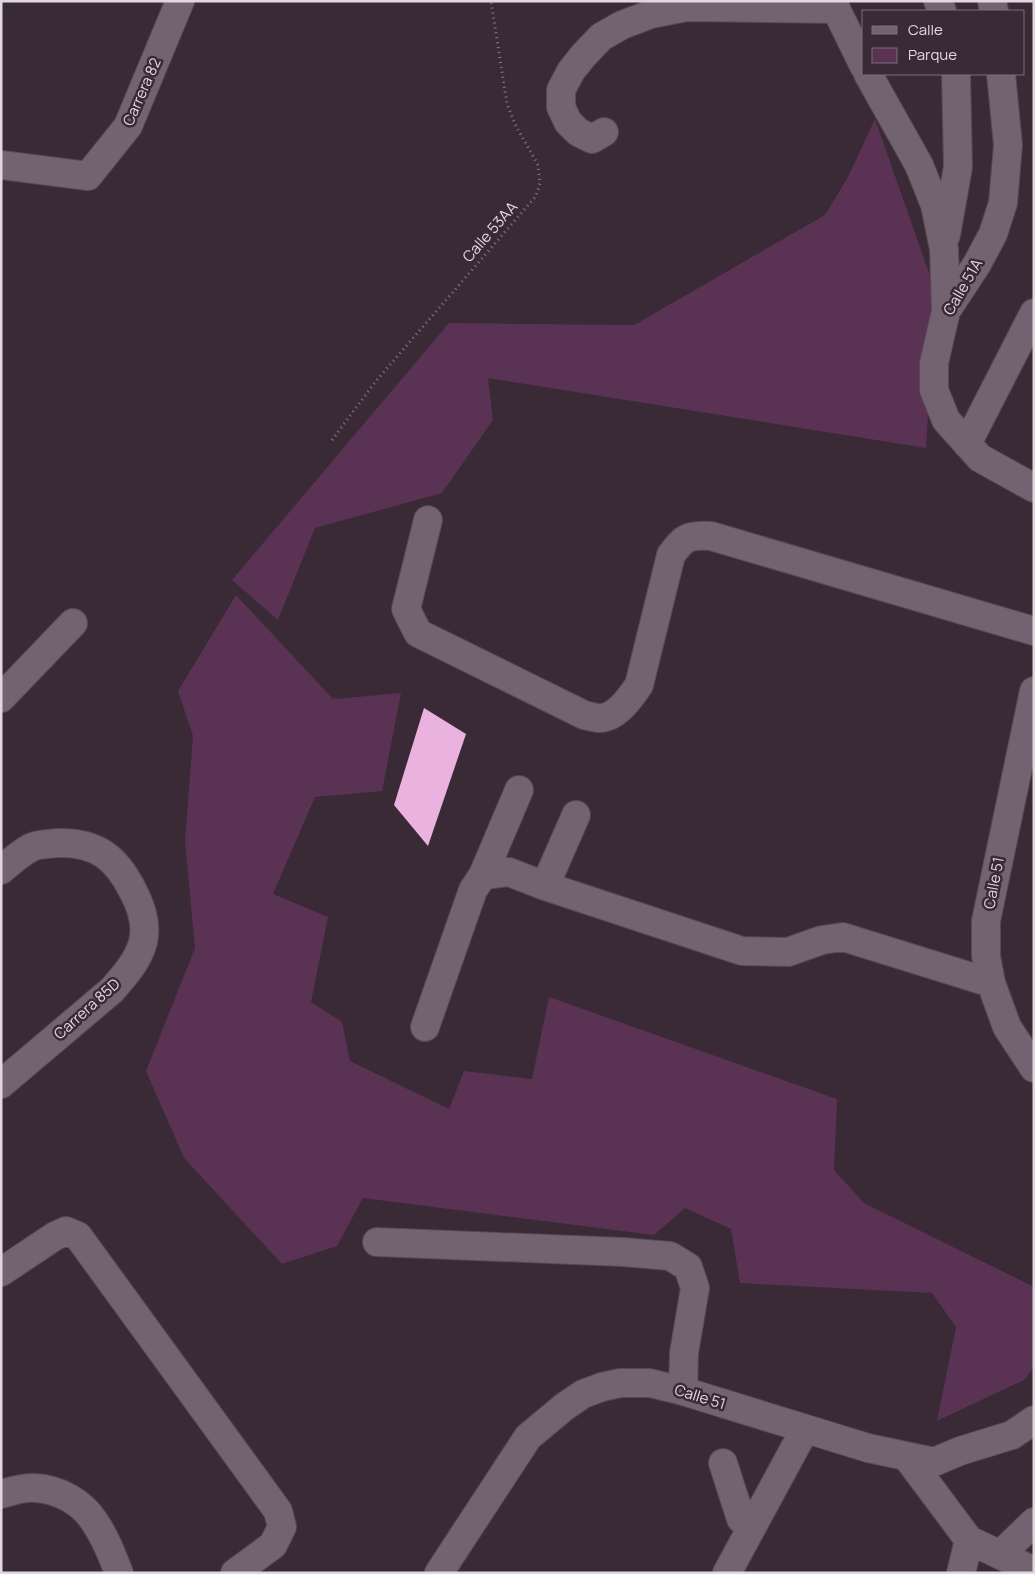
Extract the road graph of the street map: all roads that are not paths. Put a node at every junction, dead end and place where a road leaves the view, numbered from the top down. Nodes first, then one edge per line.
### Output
1 (180, 1) edge
2 (835, 5) edge
3 (862, 62) edge
4 (869, 75) edge
5 (956, 75) edge
6 (1001, 75) edge
7 (604, 132) dead end
8 (1, 164) edge
9 (944, 249) junction
10 (946, 311) junction
11 (1034, 313) edge
12 (967, 444) junction
13 (1034, 488) edge
14 (428, 520) dead end
15 (73, 623) dead end
16 (1034, 630) edge
17 (1034, 691) edge
18 (1, 698) edge
19 (1025, 773) edge
20 (519, 790) dead end
21 (576, 816) dead end
22 (1, 870) edge
23 (482, 875) junction
24 (545, 886) junction
25 (991, 983) junction
26 (425, 1027) dead end
27 (1034, 1068) edge
28 (1, 1084) edge
29 (377, 1242) dead end
30 (1, 1272) edge
31 (683, 1391) junction
32 (1034, 1420) edge
33 (805, 1429) junction
34 (907, 1457) junction
35 (723, 1463) dead end
36 (1, 1494) edge
37 (1034, 1522) edge
38 (751, 1527) junction
39 (969, 1540) junction
40 (1000, 1555) junction
41 (1034, 1571) edge
42 (119, 1573) edge
43 (235, 1573) edge
44 (439, 1573) edge
45 (727, 1573) edge
46 (961, 1573) edge

1 - 8 street, Carrera 82
2 - 3 street
2 - 7 street
4 - 9 street
5 - 9 street
6 - 10 street, Calle 51A
9 - 10 street
10 - 12 street, Calle 51A
11 - 12 street
12 - 13 street, Calle 51A
14 - 16 street
15 - 18 street
17 - 19 street, Calle 51
19 - 25 street, Calle 51
20 - 23 street
21 - 24 street
22 - 28 street, Carrera 85D
23 - 24 street
23 - 26 street
24 - 25 street
25 - 27 street, Calle 51
29 - 31 street
30 - 43 street
31 - 33 street, Calle 51
31 - 44 street, Calle 51
32 - 34 street, Calle 51
33 - 34 street, Calle 51
33 - 38 street
34 - 39 street
35 - 38 street
36 - 42 street
37 - 40 street
38 - 45 street
39 - 40 street
39 - 46 street
40 - 41 street

